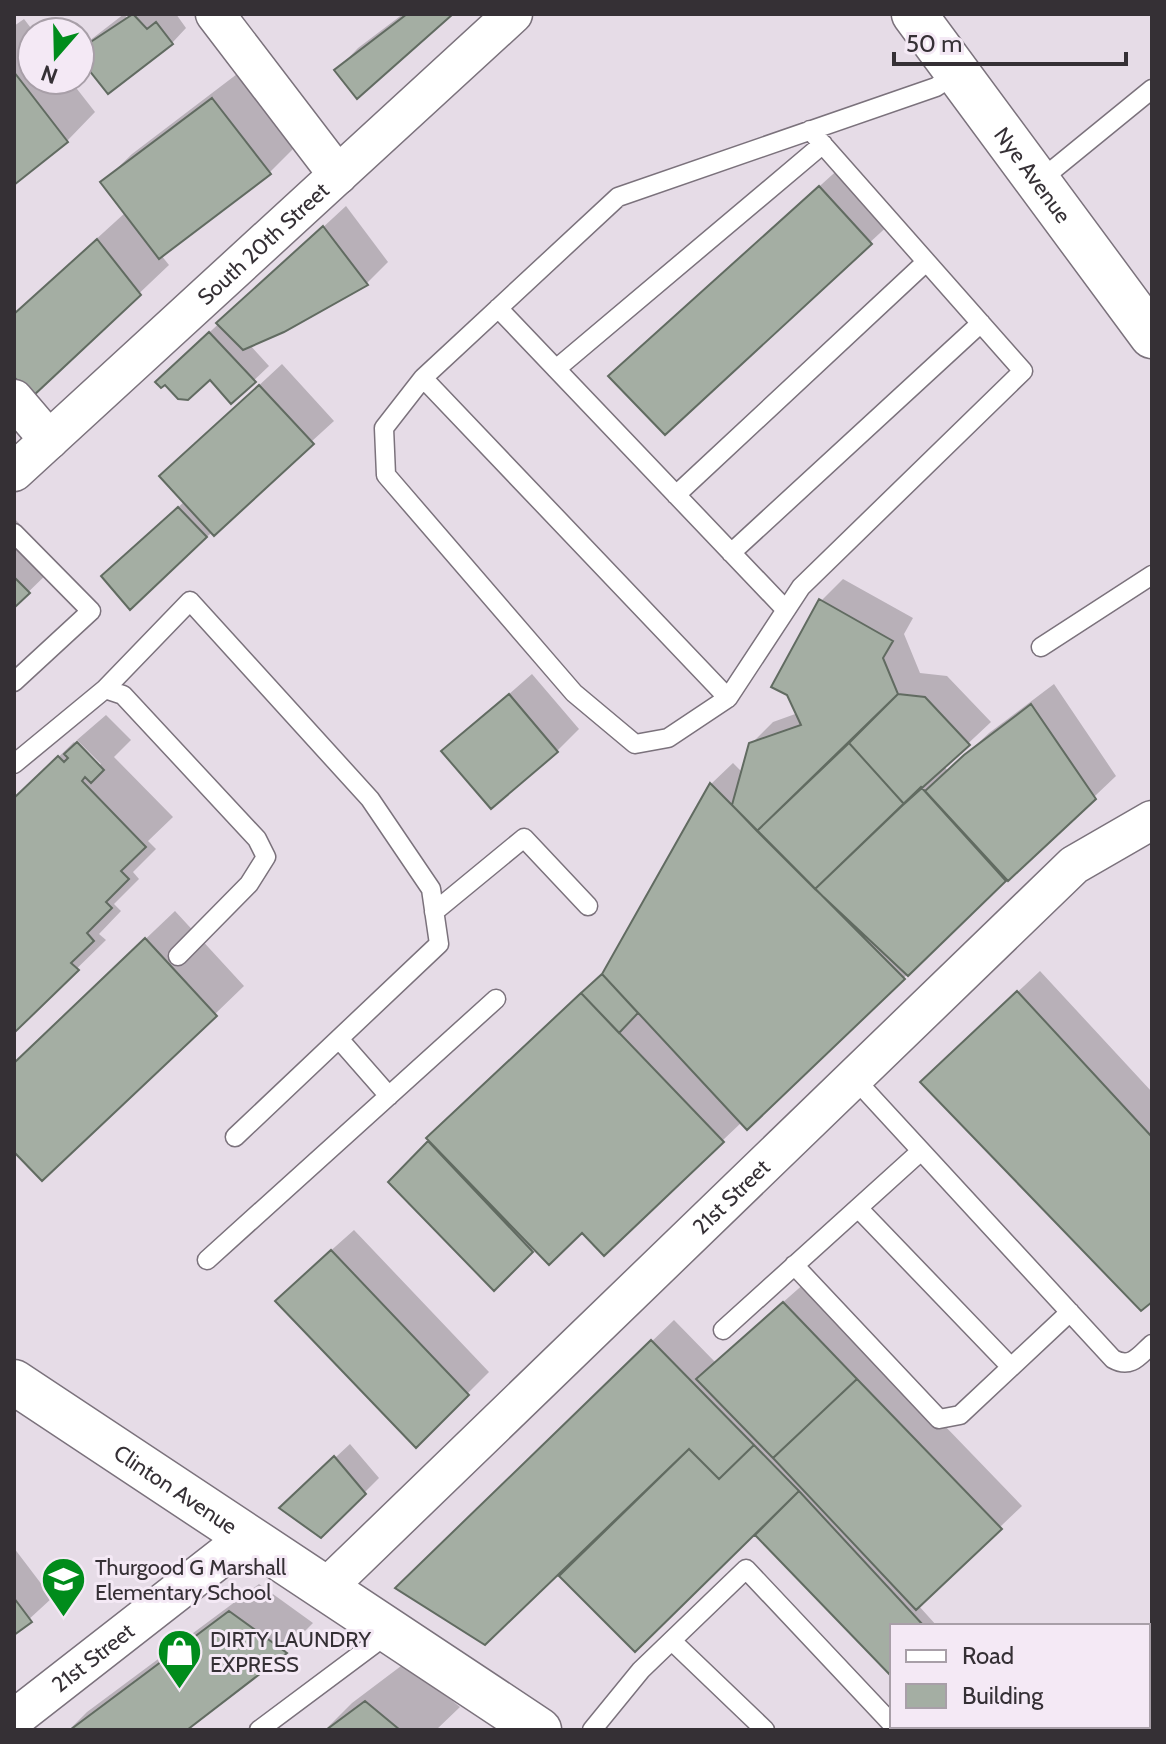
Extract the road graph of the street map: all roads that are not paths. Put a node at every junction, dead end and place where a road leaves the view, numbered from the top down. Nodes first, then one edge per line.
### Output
1 (215, 14) edge
2 (513, 14) edge
3 (914, 14) edge
4 (957, 73) junction
5 (1152, 89) edge
6 (816, 137) junction
7 (338, 175) junction
8 (1038, 182) junction
9 (926, 262) junction
10 (498, 308) junction
11 (981, 323) junction
12 (1152, 336) edge
13 (556, 369) junction
14 (423, 378) junction
15 (14, 399) edge
16 (49, 440) junction
17 (14, 472) edge
18 (676, 495) junction
19 (14, 533) edge
20 (731, 553) junction
21 (1152, 575) edge
22 (786, 610) junction
23 (1041, 647) dead end
24 (14, 682) edge
25 (105, 689) junction
26 (728, 698) junction
27 (14, 764) edge
28 (1152, 820) edge
29 (588, 906) dead end
30 (434, 912) junction
31 (178, 956) dead end
32 (496, 999) dead end
33 (339, 1039) junction
34 (854, 1078) junction
35 (389, 1096) junction
36 (235, 1137) dead end
37 (921, 1151) junction
38 (858, 1208) junction
39 (207, 1260) dead end
40 (794, 1265) junction
41 (1070, 1312) junction
42 (723, 1330) dead end
43 (1152, 1344) edge
44 (1011, 1367) junction
45 (14, 1382) edge
46 (246, 1538) junction
47 (324, 1590) junction
48 (389, 1633) junction
49 (672, 1641) junction
50 (21, 1721) edge
51 (890, 1722) edge
52 (259, 1730) edge
53 (539, 1730) edge
54 (592, 1730) edge
55 (765, 1730) edge

1 - 7 street
2 - 7 street, South 20th Street
3 - 4 main road, Nye Avenue
4 - 6 lane
4 - 8 main road, Nye Avenue
5 - 8 lane
6 - 9 lane
6 - 10 lane
6 - 13 lane
7 - 16 street, South 20th Street
8 - 12 main road, Nye Avenue
9 - 11 lane
9 - 18 lane
10 - 13 lane
10 - 14 lane
11 - 20 lane
11 - 22 lane
13 - 18 lane
14 - 26 lane
14 - 26 lane
15 - 16 street
16 - 17 street, South 20th Street
18 - 20 lane
19 - 24 lane
20 - 22 lane
21 - 23 lane
22 - 26 lane
25 - 27 lane
25 - 30 lane
25 - 31 lane
28 - 34 street, 21st Street
29 - 30 lane
30 - 33 lane
32 - 35 lane
33 - 35 lane
33 - 36 lane
34 - 37 lane
34 - 47 street, 21st Street
35 - 39 lane
37 - 38 lane
37 - 41 lane
38 - 40 lane
38 - 44 lane
40 - 42 lane
40 - 44 lane
41 - 43 lane
41 - 44 lane
45 - 46 main road, Clinton Avenue
46 - 47 main road, Clinton Avenue
46 - 50 street, 21st Street
47 - 48 main road, Clinton Avenue
48 - 52 lane
48 - 53 main road, Clinton Avenue
49 - 51 lane
49 - 54 lane
49 - 55 lane

